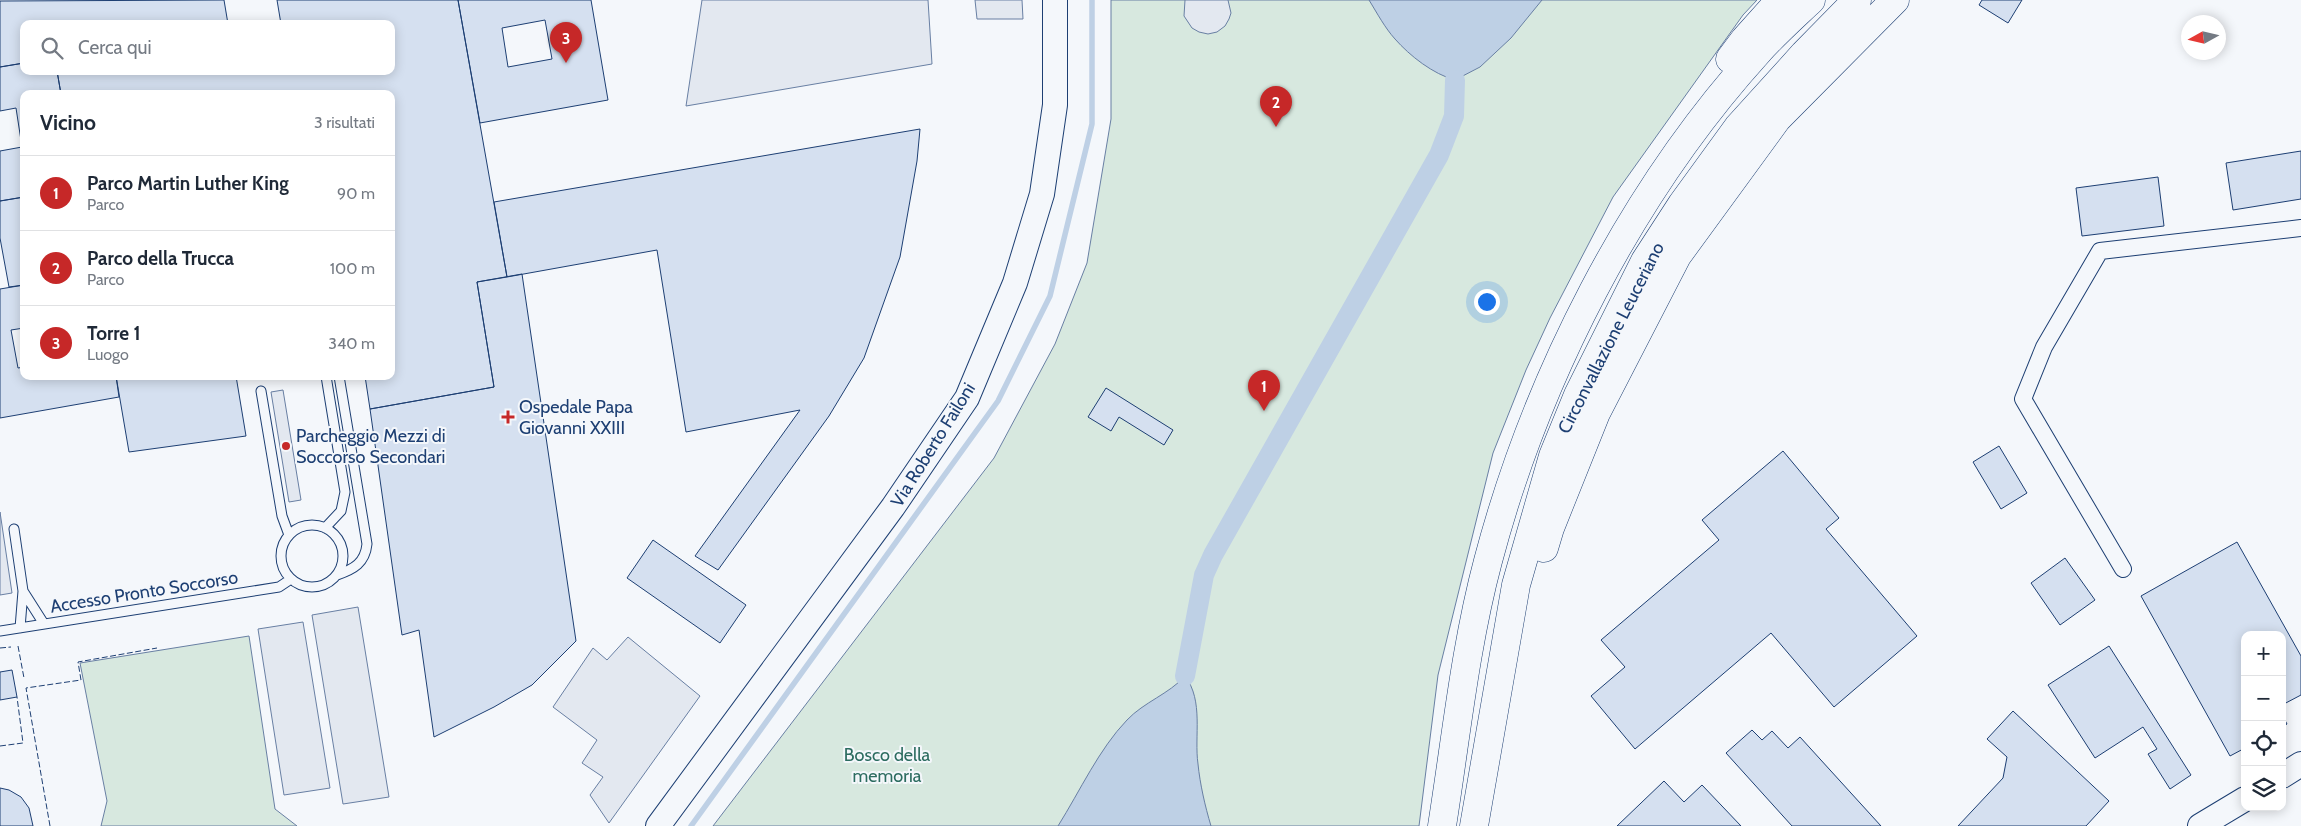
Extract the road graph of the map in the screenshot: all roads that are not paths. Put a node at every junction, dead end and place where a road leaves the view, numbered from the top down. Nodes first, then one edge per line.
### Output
1 (1055, 0) edge
2 (1780, 0) edge
3 (1811, 0) edge
4 (1857, 0) edge
5 (1895, 0) edge
6 (2301, 228) edge
7 (1618, 242) junction
8 (327, 380) edge
9 (340, 380) edge
10 (261, 391) dead end
11 (325, 528) junction
12 (14, 529) dead end
13 (289, 535) junction
14 (2123, 569) dead end
15 (337, 574) junction
16 (291, 579) junction
17 (23, 591) junction
18 (44, 624) junction
19 (20, 628) junction
20 (0, 631) edge
21 (1503, 653) junction
22 (2301, 764) edge
23 (2286, 773) edge
24 (2241, 801) edge
25 (658, 826) edge
26 (1442, 826) edge
27 (1474, 826) edge
28 (2200, 826) edge

1 - 25 street, Via Roberto Failoni
2 - 7 highway
3 - 7 highway, Circonvallazione Leuceriano
4 - 21 highway, Circonvallazione Leuceriano
5 - 21 highway
6 - 14 street
7 - 26 highway, Circonvallazione Leuceriano
8 - 11 lane
9 - 15 lane
10 - 13 lane
11 - 13 lane
11 - 15 lane
12 - 17 lane
13 - 16 lane
15 - 16 lane
16 - 18 lane, Accesso Pronto Soccorso
17 - 18 lane
17 - 19 lane
18 - 19 lane, Accesso Pronto Soccorso
19 - 20 lane, Accesso Pronto Soccorso
21 - 27 highway, Circonvallazione Leuceriano
22 - 23 street
24 - 28 street

